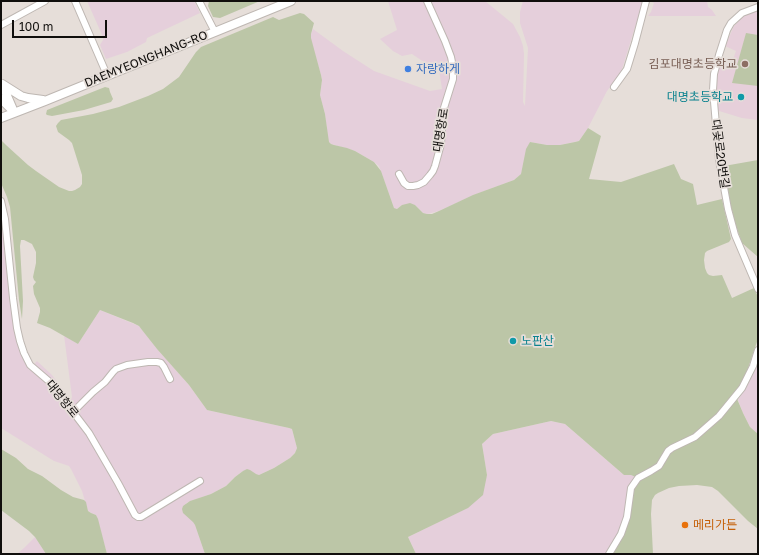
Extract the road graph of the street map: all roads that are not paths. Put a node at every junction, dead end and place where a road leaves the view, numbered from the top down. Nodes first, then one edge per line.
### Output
1 (45, 1) edge
2 (75, 1) edge
3 (199, 1) edge
4 (291, 1) edge
5 (427, 1) edge
6 (646, 1) edge
7 (758, 7) edge
8 (1, 25) edge
9 (215, 32) junction
10 (107, 75) junction
11 (2, 83) edge
12 (614, 87) dead end
13 (1, 99) edge
14 (45, 101) junction
15 (14, 112) junction
16 (1, 118) edge
17 (399, 174) dead end
18 (1, 201) edge
19 (758, 289) edge
20 (758, 350) edge
21 (170, 379) dead end
22 (73, 412) junction
23 (200, 481) dead end
24 (610, 554) edge

1 - 8 street
2 - 10 street
3 - 9 street
4 - 9 main road, DAEMYEONGHANG-RO
5 - 17 street, 대명항로
6 - 12 street
7 - 19 street, 대곶로20번길
9 - 10 main road, DAEMYEONGHANG-RO
10 - 14 main road, DAEMYEONGHANG-RO
11 - 14 main road
11 - 15 main road
13 - 15 main road
14 - 15 main road, DAEMYEONGHANG-RO
15 - 16 main road, DAEMYEONGHANG-RO
18 - 22 street, 대명항로
20 - 24 street
21 - 22 street
22 - 23 street, 대명항로

